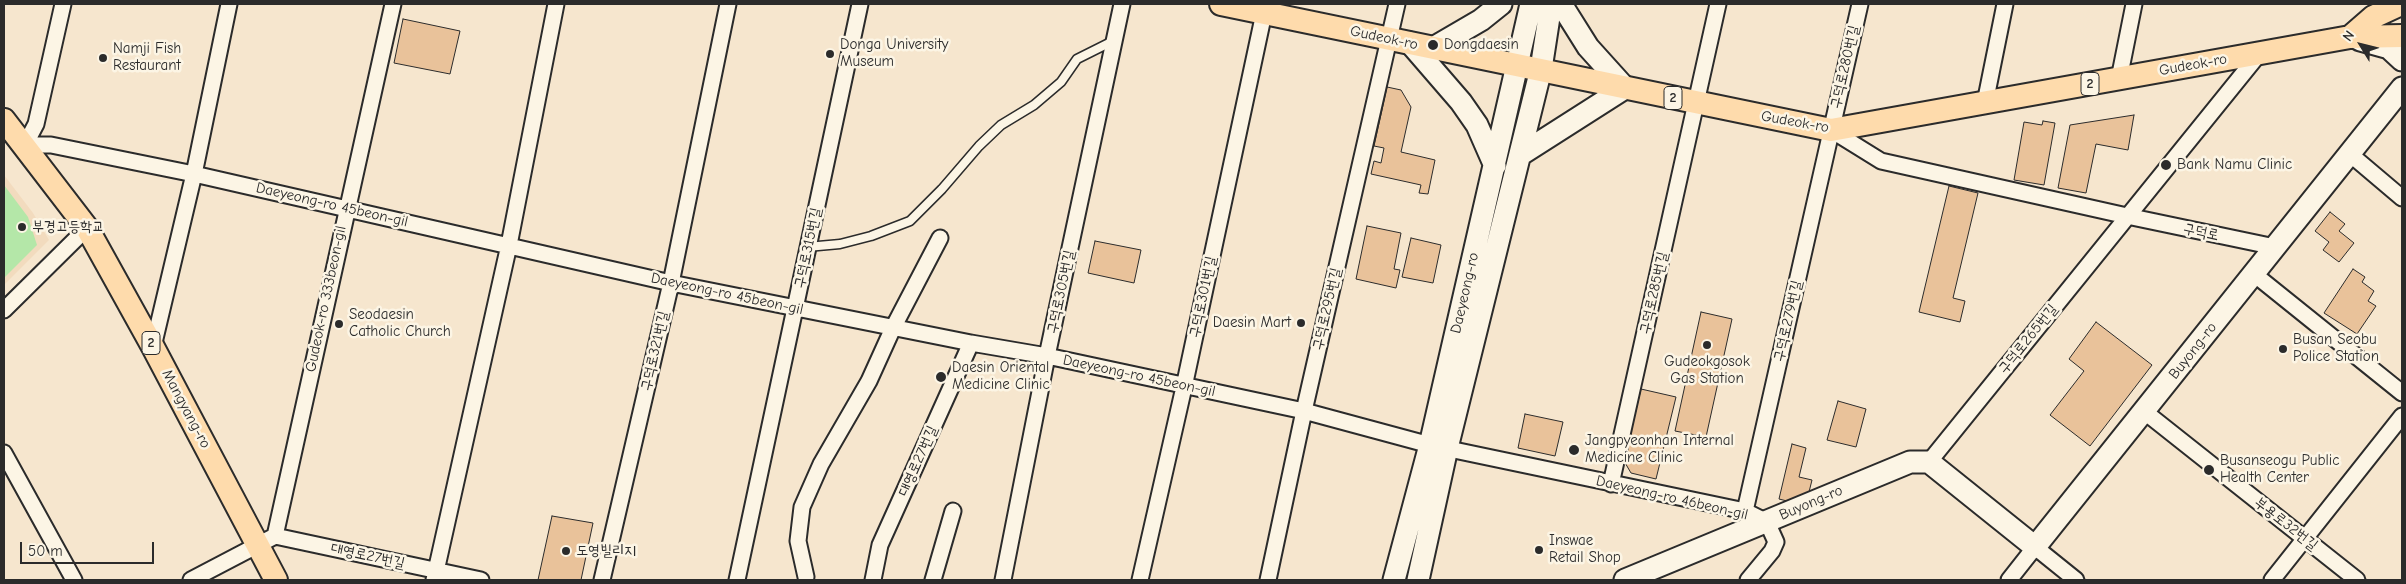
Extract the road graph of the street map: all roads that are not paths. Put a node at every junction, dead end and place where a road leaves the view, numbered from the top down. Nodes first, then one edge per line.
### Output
1 (63, 4) edge
2 (229, 4) edge
3 (393, 4) edge
4 (556, 4) edge
5 (728, 4) edge
6 (860, 4) edge
7 (1122, 4) edge
8 (1221, 4) edge
9 (1397, 4) edge
10 (1501, 4) edge
11 (1531, 4) edge
12 (1551, 4) edge
13 (1561, 4) edge
14 (1718, 4) edge
15 (1860, 4) edge
16 (2005, 4) edge
17 (2134, 4) edge
18 (2401, 4) edge
19 (1264, 12) junction
20 (2402, 36) edge
21 (2350, 37) junction
22 (1115, 40) junction
23 (1400, 41) junction
24 (1433, 48) junction
25 (2259, 54) junction
26 (2402, 60) edge
27 (1516, 64) junction
28 (1541, 69) junction
29 (2119, 79) junction
30 (1625, 88) junction
31 (2402, 88) edge
32 (1696, 102) junction
33 (1985, 103) junction
34 (4, 120) edge
35 (1830, 130) junction
36 (25, 145) junction
37 (2350, 154) junction
38 (1520, 155) junction
39 (1495, 166) junction
40 (194, 174) junction
41 (2402, 198) edge
42 (346, 208) junction
43 (2127, 216) junction
44 (87, 228) junction
45 (940, 238) dead end
46 (509, 244) junction
47 (807, 247) junction
48 (2275, 247) junction
49 (2254, 274) junction
50 (671, 283) junction
51 (795, 308) junction
52 (4, 310) edge
53 (893, 328) junction
54 (971, 344) junction
55 (153, 347) junction
56 (1047, 356) junction
57 (1184, 387) junction
58 (2402, 393) edge
59 (1304, 411) junction
60 (2145, 412) junction
61 (2402, 416) edge
62 (1439, 447) junction
63 (4, 454) edge
64 (1929, 462) junction
65 (1611, 484) junction
66 (953, 511) dead end
67 (1745, 511) junction
68 (1767, 522) junction
69 (2305, 539) junction
70 (266, 540) junction
71 (2035, 547) junction
72 (435, 575) edge
73 (806, 577) dead end
74 (74, 580) edge
75 (191, 580) edge
76 (276, 580) edge
77 (481, 580) edge
78 (602, 580) edge
79 (737, 580) edge
80 (873, 580) edge
81 (933, 580) edge
82 (1003, 580) edge
83 (1140, 580) edge
84 (1268, 580) edge
85 (1394, 580) edge
86 (1418, 580) edge
87 (1625, 580) edge
88 (1748, 580) edge
89 (2009, 580) edge
90 (2076, 580) edge
91 (2272, 580) edge
92 (2357, 580) edge

1 - 36 street
2 - 40 street
3 - 42 street, Gudeok-ro 333beon-gil
4 - 46 street
5 - 50 street, 구덕로321번길
6 - 47 street, 구덕로315번길
7 - 22 street, 구덕로305번길
8 - 19 main road, Gudeok-ro / 2
9 - 23 street, 구덕로295번길
10 - 24 main road
11 - 27 main road, Daeyeong-ro
12 - 28 main road, Daeyeong-ro
13 - 30 main road
14 - 32 street, 구덕로285번길
15 - 35 street, 구덕로280번길
16 - 33 street
17 - 29 street
18 - 21 main road
19 - 23 main road, Gudeok-ro / 2
19 - 57 street, 구덕로301번길
20 - 21 main road, Gudeok-ro / 2
21 - 25 main road, Gudeok-ro / 2
21 - 26 main road
22 - 47 lane
22 - 56 street, 구덕로305번길
23 - 24 main road, Gudeok-ro / 2
23 - 39 main road
23 - 59 street, 구덕로295번길
24 - 27 main road, Gudeok-ro / 2
25 - 29 main road, Gudeok-ro / 2
25 - 43 street, 구덕로265번길
27 - 28 main road, Gudeok-ro / 2
27 - 39 main road, Daeyeong-ro
28 - 30 main road, Gudeok-ro / 2
28 - 38 main road, Daeyeong-ro
29 - 33 main road, Gudeok-ro / 2
30 - 32 main road, Gudeok-ro / 2
30 - 38 main road
31 - 37 main road, Buyong-ro
32 - 35 main road, Gudeok-ro / 2
32 - 65 street, 구덕로285번길
33 - 35 main road, Gudeok-ro / 2
34 - 36 main road, Mangyang-ro / 2
35 - 43 street
35 - 67 street, 구덕로279번길
36 - 40 street, Daeyeong-ro 45beon-gil
36 - 44 main road, Mangyang-ro / 2
37 - 41 street
37 - 48 main road, Buyong-ro
38 - 62 main road, Daeyeong-ro
39 - 62 main road, Daeyeong-ro
40 - 42 street, Daeyeong-ro 45beon-gil
40 - 55 street
42 - 46 street, Daeyeong-ro 45beon-gil
42 - 70 street, Gudeok-ro 333beon-gil
43 - 48 street, 구덕로
43 - 64 street, 구덕로265번길
44 - 52 street
44 - 55 main road, Mangyang-ro / 2
45 - 53 street
46 - 50 street, Daeyeong-ro 45beon-gil
46 - 72 street
47 - 51 street, 구덕로315번길
48 - 49 main road, Buyong-ro
49 - 58 street
49 - 60 main road, Buyong-ro
50 - 51 street, Daeyeong-ro 45beon-gil
50 - 78 street, 구덕로321번길
51 - 53 street, Daeyeong-ro 45beon-gil
51 - 79 street, 구덕로315번길
53 - 54 street, Daeyeong-ro 45beon-gil
53 - 73 street
54 - 56 street, Daeyeong-ro 45beon-gil
54 - 80 street, 대영로27번길
55 - 70 main road, Mangyang-ro / 2
56 - 57 street, Daeyeong-ro 45beon-gil
56 - 82 street, 구덕로305번길
57 - 59 street, Daeyeong-ro 45beon-gil
57 - 83 street, 구덕로301번길
59 - 62 street, Daeyeong-ro 45beon-gil
59 - 84 street, 구덕로295번길
60 - 69 street, 부용로32번길
60 - 71 main road, Buyong-ro
61 - 69 street
62 - 65 street, Daeyeong-ro 46beon-gil
62 - 85 main road, Daeyeong-ro
62 - 86 main road, Daeyeong-ro
63 - 74 street
64 - 68 main road, Buyong-ro
64 - 71 main road
65 - 67 street, Daeyeong-ro 46beon-gil
66 - 81 street
67 - 68 street, Daeyeong-ro 46beon-gil
68 - 87 main road, Buyong-ro
68 - 88 street
69 - 91 street
69 - 92 street, 부용로32번길
70 - 72 street, 대영로27번길
70 - 75 street
70 - 76 main road, Mangyang-ro / 2
71 - 89 street, Buyong-ro
71 - 90 street
72 - 77 street, 대영로27번길

